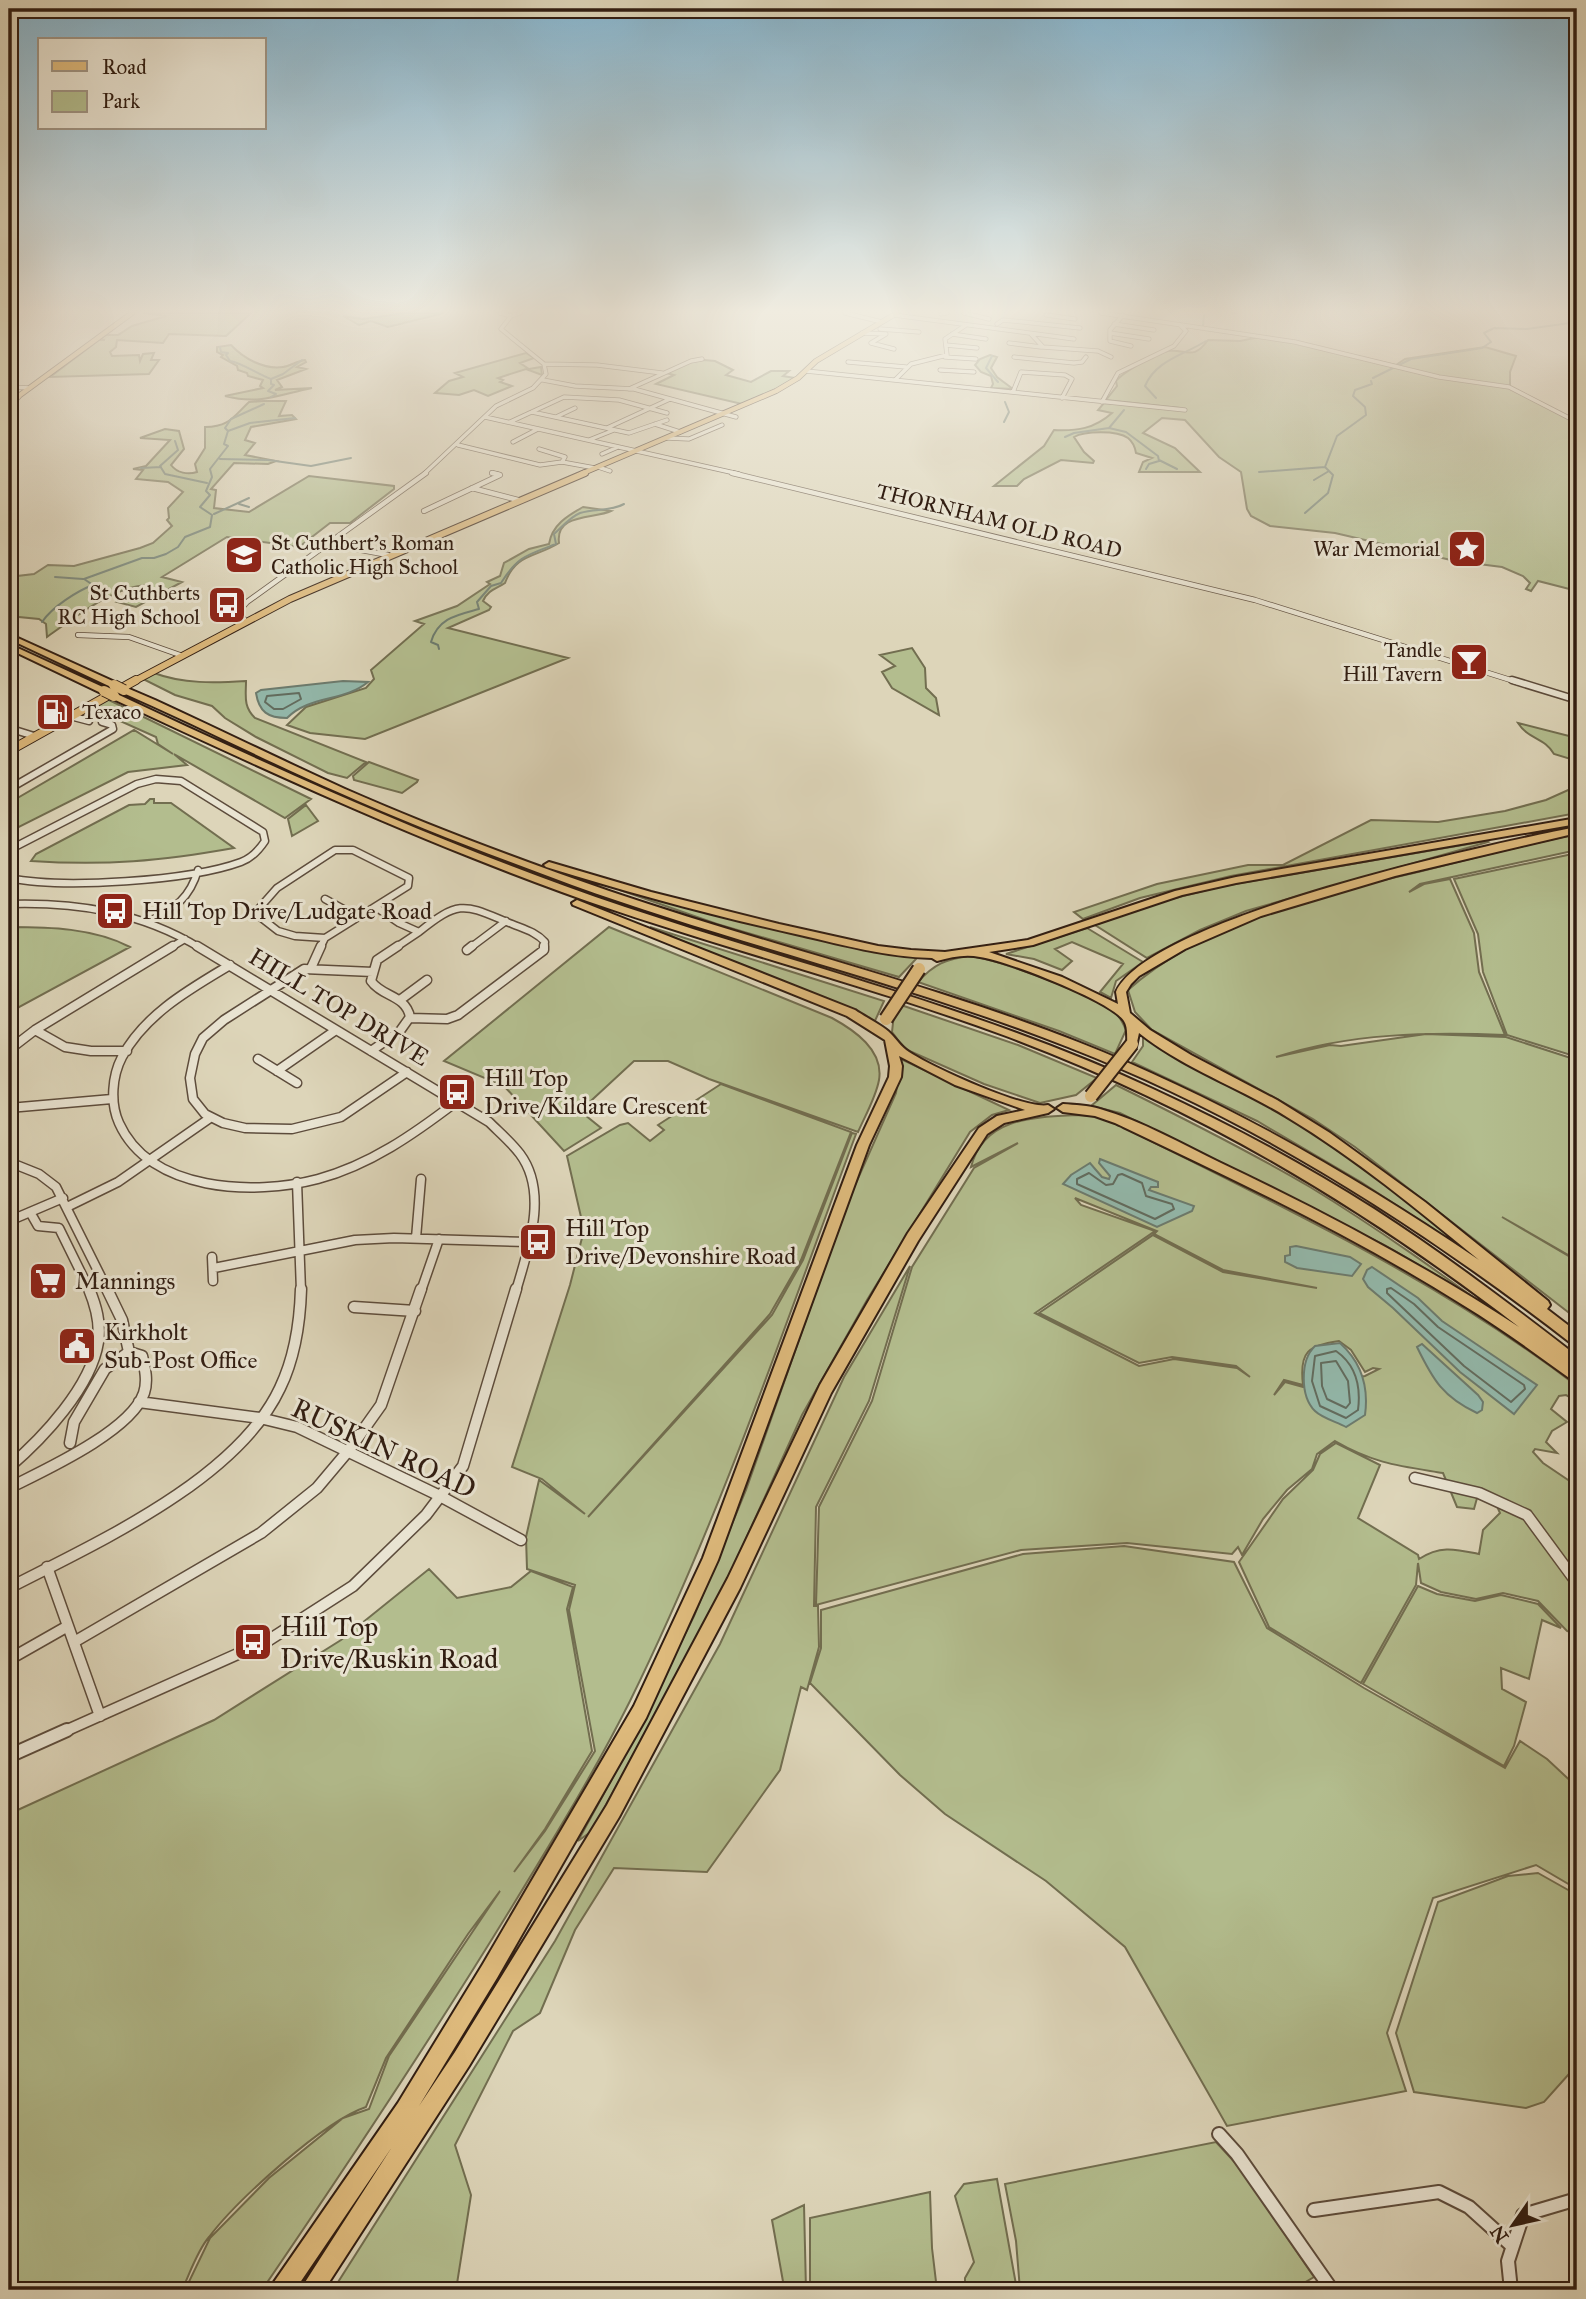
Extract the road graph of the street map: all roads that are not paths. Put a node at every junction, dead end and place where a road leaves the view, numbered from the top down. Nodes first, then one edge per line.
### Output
1 (482, 420) edge
2 (501, 420) edge
3 (514, 420) edge
4 (571, 420) edge
5 (623, 420) edge
6 (667, 420) dead end
7 (709, 420) edge
8 (510, 422) junction
9 (655, 425) junction
10 (722, 425) dead end
11 (607, 428) junction
12 (539, 429) junction
13 (614, 430) junction
14 (680, 432) junction
15 (667, 438) junction
16 (513, 440) dead end
17 (589, 440) junction
18 (458, 445) junction
19 (618, 447) junction
20 (539, 449) dead end
21 (634, 452) junction
22 (602, 454) dead end
23 (562, 462) junction
24 (596, 468) junction
25 (610, 471) dead end
26 (492, 473) dead end
27 (472, 488) junction
28 (518, 500) junction
29 (424, 512) dead end
30 (329, 544) junction
31 (388, 555) junction
32 (245, 621) junction
33 (78, 635) dead end
34 (9, 636) edge
35 (9, 646) edge
36 (180, 655) junction
37 (114, 691) junction
38 (1577, 700) edge
39 (70, 716) junction
40 (89, 721) dead end
41 (102, 722) dead end
42 (9, 733) edge
43 (34, 736) junction
44 (9, 751) edge
45 (9, 789) edge
46 (1577, 818) edge
47 (402, 827) junction
48 (432, 828) junction
49 (1577, 830) edge
50 (9, 850) edge
51 (198, 870) junction
52 (9, 878) edge
53 (325, 899) dead end
54 (9, 904) edge
55 (377, 908) junction
56 (356, 916) junction
57 (150, 921) junction
58 (506, 921) junction
59 (419, 932) junction
60 (325, 938) junction
61 (185, 939) junction
62 (467, 950) dead end
63 (965, 952) junction
64 (944, 955) junction
65 (230, 965) junction
66 (308, 968) junction
67 (373, 972) junction
68 (428, 980) dead end
69 (271, 990) junction
70 (400, 999) junction
71 (1126, 1016) junction
72 (410, 1018) junction
73 (35, 1030) junction
74 (336, 1030) junction
75 (889, 1039) junction
76 (9, 1050) edge
77 (127, 1051) junction
78 (371, 1051) junction
79 (258, 1059) dead end
80 (277, 1071) junction
81 (407, 1072) junction
82 (297, 1083) dead end
83 (112, 1099) junction
84 (456, 1102) junction
85 (9, 1108) edge
86 (1056, 1109) junction
87 (210, 1118) junction
88 (149, 1159) junction
89 (9, 1163) edge
90 (421, 1179) dead end
91 (297, 1182) junction
92 (65, 1203) junction
93 (30, 1212) junction
94 (9, 1221) edge
95 (416, 1238) junction
96 (439, 1239) junction
97 (528, 1242) junction
98 (299, 1251) junction
99 (212, 1257) dead end
100 (214, 1268) junction
101 (213, 1281) dead end
102 (354, 1307) dead end
103 (415, 1311) junction
104 (1577, 1333) edge
105 (1577, 1340) edge
106 (129, 1352) junction
107 (1577, 1364) edge
108 (89, 1367) junction
109 (105, 1368) junction
110 (1577, 1376) edge
111 (139, 1402) junction
112 (260, 1418) junction
113 (54, 1424) junction
114 (73, 1426) junction
115 (70, 1443) dead end
116 (349, 1450) junction
117 (9, 1467) edge
118 (1415, 1478) dead end
119 (9, 1488) edge
120 (440, 1496) junction
121 (521, 1540) dead end
122 (47, 1567) junction
123 (1577, 1583) edge
124 (9, 1588) edge
125 (68, 1626) junction
126 (74, 1642) junction
127 (9, 1654) edge
128 (100, 1716) junction
129 (9, 1756) edge
130 (1219, 2134) dead end
131 (1577, 2199) edge
132 (1314, 2210) dead end
133 (1510, 2244) junction
134 (282, 2290) edge
135 (311, 2290) edge
136 (1332, 2290) edge
137 (1511, 2290) edge

1 - 18 street
2 - 8 street, THORNHAM OLD ROAD
3 - 8 street
4 - 11 street
5 - 11 street
6 - 9 street
7 - 14 main road
8 - 12 street, THORNHAM OLD ROAD
9 - 13 street
9 - 14 street
10 - 15 street
11 - 13 street
12 - 16 street
12 - 17 street, THORNHAM OLD ROAD
13 - 17 street
14 - 15 main road
15 - 21 main road
17 - 19 street, THORNHAM OLD ROAD
18 - 23 street
18 - 30 street
19 - 21 street, THORNHAM OLD ROAD
19 - 22 street
20 - 23 street
21 - 24 main road
21 - 38 street, THORNHAM OLD ROAD
23 - 24 street
24 - 25 street
24 - 28 main road
26 - 27 street
27 - 28 street
27 - 29 street
28 - 31 main road
30 - 31 street
30 - 32 street
31 - 32 main road
32 - 36 main road
33 - 36 street
34 - 37 highway
35 - 37 highway
36 - 39 main road
37 - 47 highway
37 - 48 highway
39 - 40 street
39 - 43 main road
41 - 45 street
42 - 43 street
43 - 44 main road
46 - 63 highway
47 - 75 highway
47 - 107 highway
48 - 64 highway
48 - 105 highway
49 - 71 highway
50 - 51 street
51 - 52 street
51 - 57 street
53 - 56 street
54 - 57 street, HILL TOP DRIVE
55 - 56 street
55 - 59 street
55 - 60 street
56 - 60 street
57 - 61 street, HILL TOP DRIVE
58 - 59 street
58 - 62 street
58 - 72 street
59 - 67 street
60 - 66 street
61 - 65 street, HILL TOP DRIVE
61 - 73 street
63 - 64 highway
63 - 71 highway
64 - 75 highway, bridge
65 - 69 street, HILL TOP DRIVE
65 - 77 street
66 - 67 street
66 - 69 street
67 - 70 street
68 - 70 street
69 - 74 street, HILL TOP DRIVE
69 - 87 street
70 - 72 street
71 - 86 highway, bridge
71 - 104 highway
72 - 78 street
73 - 76 street
73 - 77 street
74 - 78 street, HILL TOP DRIVE
74 - 80 street
75 - 86 highway
75 - 134 highway
77 - 83 street
78 - 81 street, HILL TOP DRIVE
79 - 80 street
80 - 82 street
81 - 84 street, HILL TOP DRIVE
81 - 87 street
83 - 85 street
83 - 88 street
84 - 91 street
84 - 97 street, HILL TOP DRIVE
86 - 110 highway
86 - 135 highway
87 - 88 street
88 - 91 street
88 - 92 street
89 - 92 street
90 - 95 street
91 - 98 street
92 - 93 street
92 - 106 street
93 - 94 street
93 - 108 street
95 - 96 street
95 - 98 street
96 - 97 street
96 - 103 street
97 - 120 street, HILL TOP DRIVE
98 - 100 street
98 - 112 street
99 - 100 street
100 - 101 street
102 - 103 street
103 - 116 street
106 - 109 street
106 - 111 street
108 - 109 street
108 - 113 street
109 - 114 street
111 - 112 street, RUSKIN ROAD
111 - 119 street
112 - 116 street, RUSKIN ROAD
112 - 122 street
113 - 114 street
113 - 117 street
114 - 115 street
116 - 120 street, RUSKIN ROAD
116 - 126 street
118 - 123 street
120 - 121 street, RUSKIN ROAD
120 - 128 street, HILL TOP DRIVE
122 - 124 street
122 - 125 street
125 - 126 street
125 - 127 street
126 - 128 street
128 - 129 street, HILL TOP DRIVE
130 - 136 street
131 - 133 street
132 - 133 street
133 - 137 street

